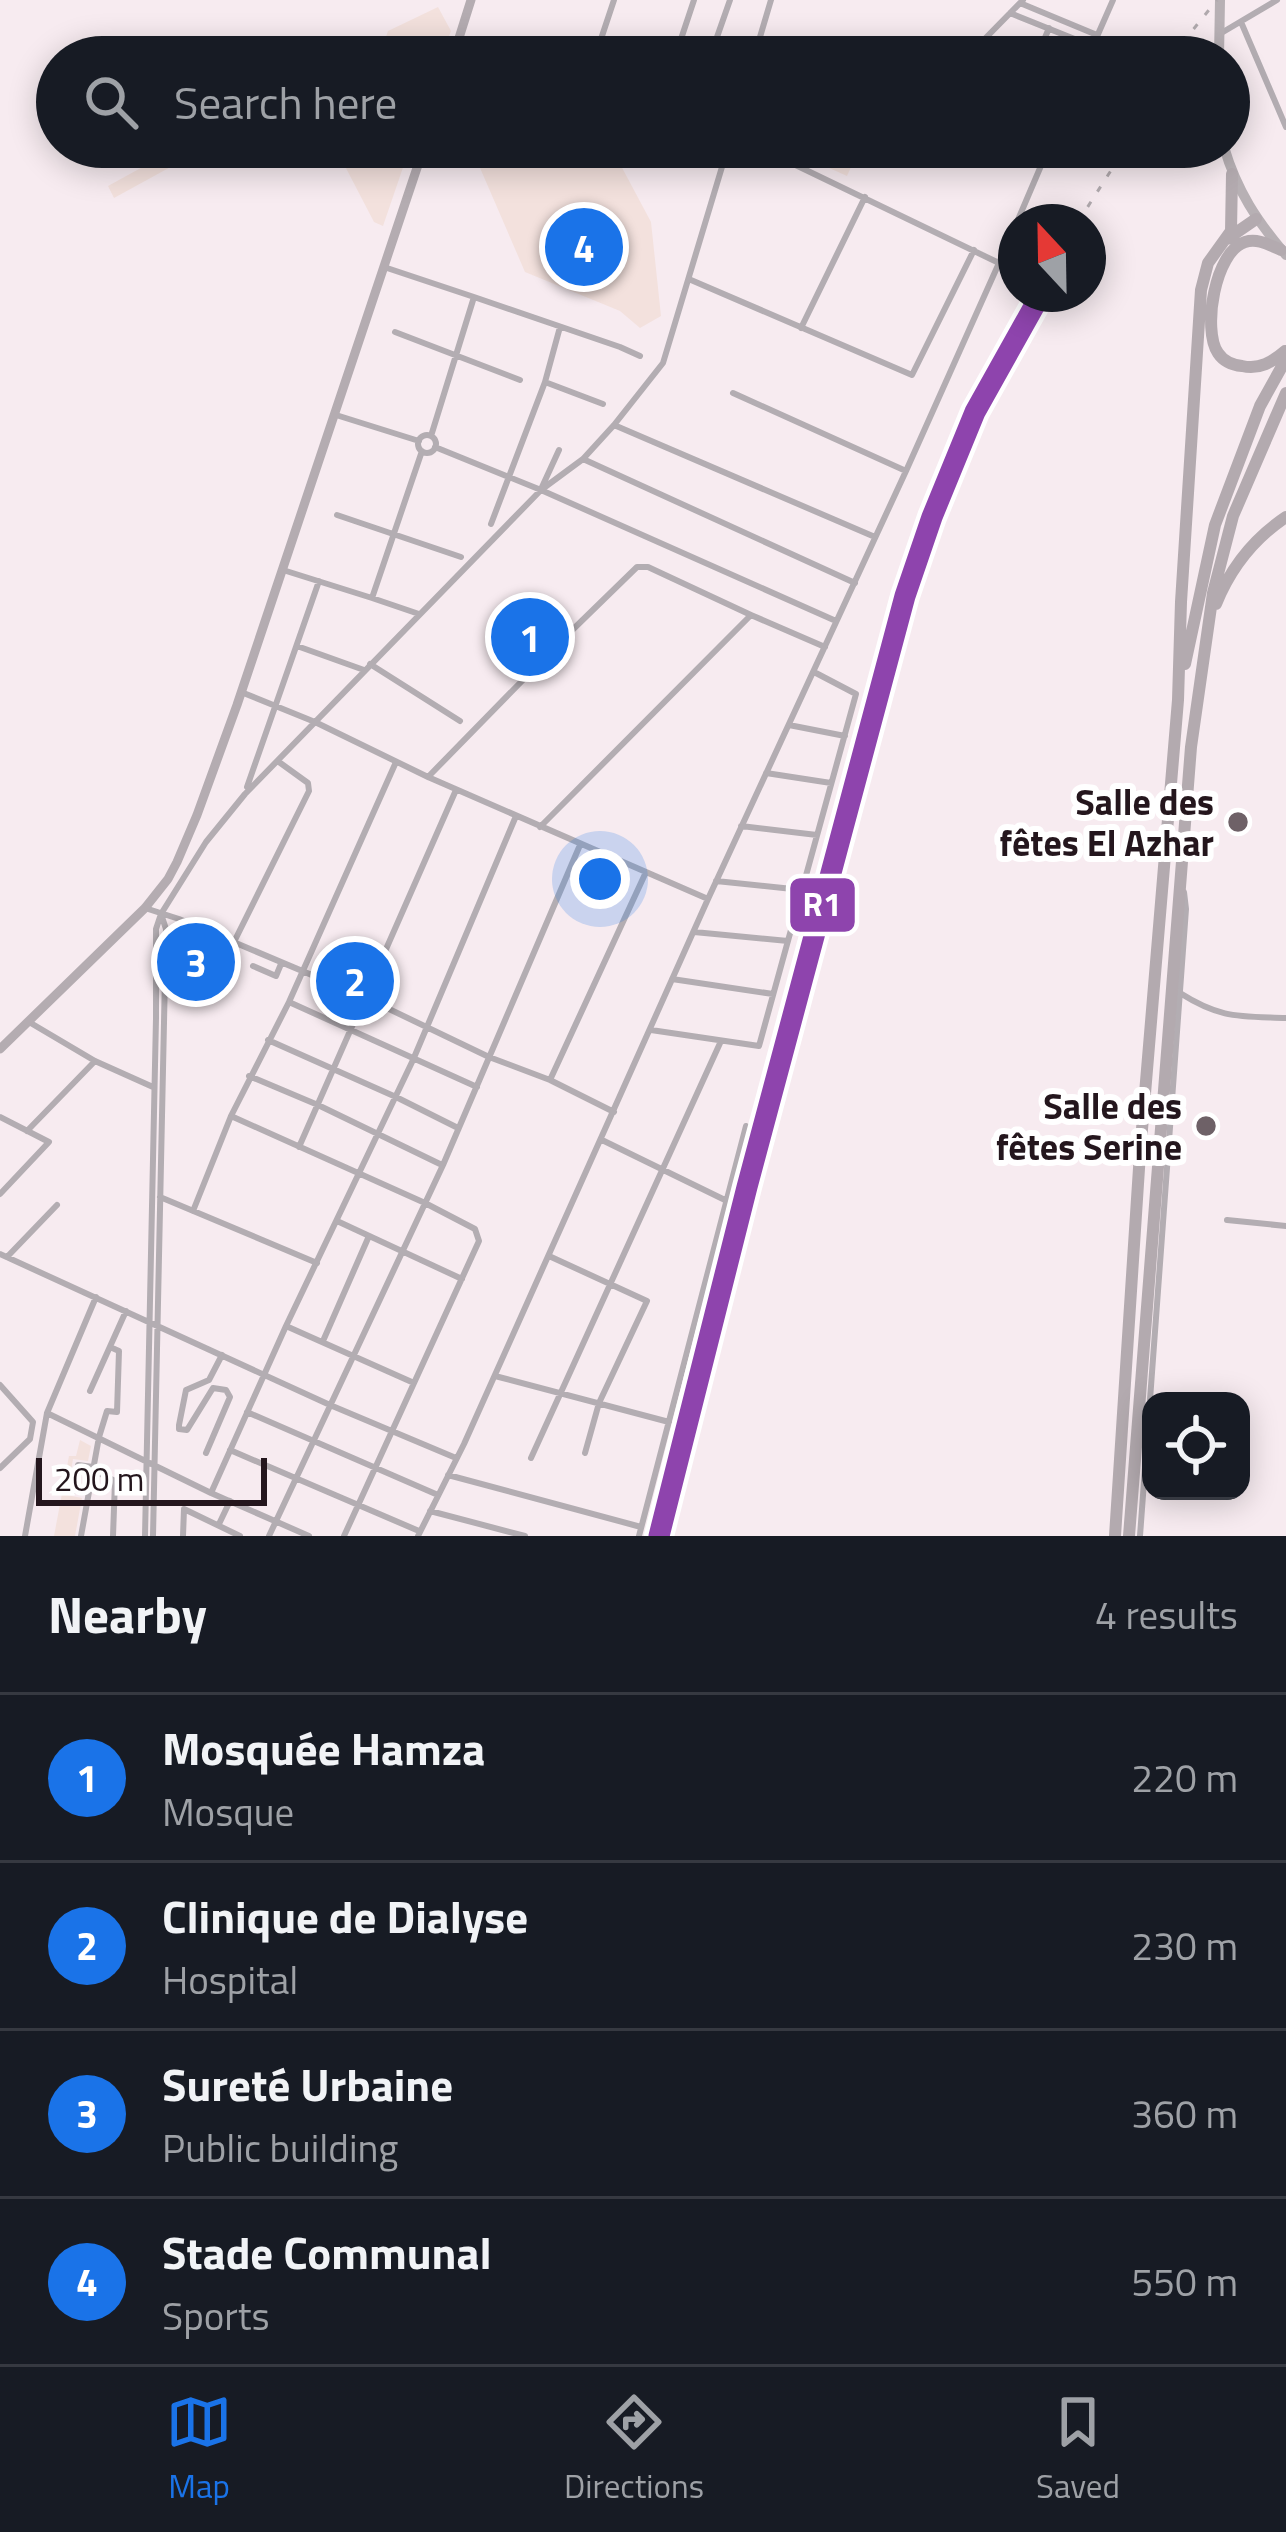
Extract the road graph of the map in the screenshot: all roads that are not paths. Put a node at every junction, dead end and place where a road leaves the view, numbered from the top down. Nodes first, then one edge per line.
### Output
1 (471, 0) edge
2 (614, 0) edge
3 (694, 0) edge
4 (730, 0) edge
5 (771, 0) edge
6 (1113, 0) edge
7 (1220, 0) edge
8 (1277, 0) edge
9 (1022, 2) edge
10 (1010, 13) junction
11 (1241, 22) junction
12 (1049, 28) junction
13 (1220, 34) joint
14 (1097, 35) joint
15 (460, 36) edge
16 (602, 36) edge
17 (683, 36) edge
18 (717, 36) edge
19 (760, 36) edge
20 (988, 36) edge
21 (1046, 36) edge
22 (1067, 36) edge
23 (1247, 36) edge
24 (1250, 43) edge
25 (1286, 127) edge
26 (417, 168) edge
27 (722, 168) edge
28 (804, 168) edge
29 (1040, 168) edge
30 (1230, 168) edge
31 (1232, 174) junction
32 (865, 197) junction
33 (1025, 204) edge
34 (1260, 225) junction
35 (1222, 243) junction
36 (1240, 243) junction
37 (974, 250) junction
38 (1284, 253) edge
39 (998, 262) edge
40 (998, 265) edge
41 (384, 267) junction
42 (690, 280) junction
43 (474, 297) junction
44 (560, 327) junction
45 (801, 328) junction
46 (395, 332) dead end
47 (1286, 354) edge
48 (640, 356) dead end
49 (456, 357) junction
50 (520, 380) dead end
51 (545, 382) junction
52 (1286, 393) edge
53 (734, 394) dead end
54 (603, 404) dead end
55 (333, 414) junction
56 (614, 425) junction
57 (431, 436) junction
58 (418, 441) junction
59 (435, 447) junction
60 (559, 450) dead end
61 (422, 451) junction
62 (583, 459) junction
63 (906, 471) junction
64 (511, 478) junction
65 (541, 490) junction
66 (337, 515) dead end
67 (1286, 517) edge
68 (490, 524) dead end
69 (394, 536) junction
70 (875, 537) junction
71 (461, 557) dead end
72 (281, 569) junction
73 (319, 581) junction
74 (855, 584) junction
75 (372, 598) junction
76 (418, 614) junction
77 (751, 615) junction
78 (836, 621) junction
79 (1205, 639) junction
80 (297, 646) junction
81 (825, 646) junction
82 (367, 668) junction
83 (814, 672) junction
84 (241, 692) junction
85 (1178, 700) junction
86 (276, 707) junction
87 (460, 721) dead end
88 (315, 722) junction
89 (789, 725) junction
90 (844, 736) junction
91 (278, 762) junction
92 (395, 762) junction
93 (766, 773) junction
94 (428, 777) junction
95 (832, 783) junction
96 (456, 790) junction
97 (245, 794) junction
98 (516, 816) junction
99 (741, 826) junction
100 (540, 827) junction
101 (817, 835) junction
102 (580, 845) junction
103 (646, 872) junction
104 (1180, 877) junction
105 (716, 881) junction
106 (802, 890) junction
107 (708, 899) junction
108 (145, 908) junction
109 (161, 914) junction
110 (694, 932) junction
111 (788, 941) junction
112 (234, 942) junction
113 (281, 963) junction
114 (253, 966) dead end
115 (301, 970) junction
116 (672, 980) junction
117 (1180, 992) junction
118 (773, 994) junction
119 (364, 998) junction
120 (289, 1002) junction
121 (1286, 1018) edge
122 (29, 1022) junction
123 (426, 1028) junction
124 (352, 1029) junction
125 (650, 1030) junction
126 (268, 1040) junction
127 (722, 1040) junction
128 (0, 1049) edge
129 (489, 1057) junction
130 (413, 1060) junction
131 (94, 1061) junction
132 (334, 1070) junction
133 (249, 1076) junction
134 (550, 1080) junction
135 (477, 1087) junction
136 (154, 1088) junction
137 (396, 1096) junction
138 (318, 1105) junction
139 (614, 1112) junction
140 (231, 1116) junction
141 (0, 1119) edge
142 (746, 1126) dead end
143 (458, 1128) junction
144 (27, 1131) junction
145 (378, 1135) junction
146 (602, 1141) junction
147 (299, 1148) junction
148 (443, 1165) junction
149 (662, 1171) junction
150 (360, 1174) junction
151 (0, 1194) edge
152 (156, 1195) junction
153 (727, 1201) junction
154 (424, 1203) junction
155 (57, 1204) dead end
156 (194, 1211) junction
157 (1227, 1220) dead end
158 (337, 1221) junction
159 (1286, 1226) edge
160 (369, 1235) junction
161 (402, 1250) junction
162 (4, 1256) edge
163 (549, 1256) junction
164 (317, 1263) junction
165 (462, 1279) junction
166 (612, 1283) junction
167 (96, 1297) junction
168 (126, 1311) junction
169 (153, 1323) junction
170 (286, 1326) junction
171 (322, 1341) junction
172 (110, 1347) junction
173 (222, 1355) junction
174 (352, 1357) junction
175 (264, 1374) junction
176 (495, 1376) junction
177 (211, 1384) junction
178 (415, 1384) junction
179 (0, 1385) edge
180 (90, 1391) dead end
181 (561, 1392) junction
182 (599, 1403) junction
183 (329, 1405) junction
184 (247, 1412) junction
185 (47, 1413) junction
186 (669, 1422) junction
187 (392, 1430) junction
188 (98, 1437) junction
189 (313, 1442) junction
190 (230, 1450) junction
191 (0, 1452) edge
192 (586, 1453) dead end
193 (206, 1454) dead end
194 (456, 1458) junction
195 (531, 1458) dead end
196 (8, 1460) junction
197 (151, 1462) junction
198 (0, 1468) edge
199 (93, 1468) junction
200 (376, 1468) junction
201 (448, 1475) junction
202 (296, 1478) junction
203 (74, 1491) dead end
204 (211, 1493) junction
205 (438, 1495) junction
206 (230, 1501) junction
207 (359, 1505) junction
208 (430, 1510) junction
209 (275, 1522) junction
210 (219, 1524) junction
211 (640, 1532) edge
212 (418, 1534) edge
213 (26, 1536) edge
214 (81, 1536) edge
215 (113, 1536) edge
216 (149, 1536) edge
217 (183, 1536) edge
218 (240, 1536) edge
219 (268, 1536) edge
220 (309, 1536) edge
221 (344, 1536) edge
222 (525, 1536) edge
223 (1115, 1536) edge
224 (1130, 1536) edge
225 (1140, 1536) edge

1 - 15 street
2 - 16 street
3 - 17 street
4 - 18 street
5 - 19 street
6 - 14 street
7 - 13 main road
8 - 11 street
9 - 10 street
9 - 14 street
10 - 12 street
10 - 20 street
11 - 13 street
11 - 23 street
12 - 21 street
12 - 22 street
24 - 25 street
26 - 41 street
27 - 42 street
28 - 32 street
29 - 33 street
30 - 31 main road
31 - 34 main road
31 - 35 highway
32 - 37 street
32 - 45 street
34 - 35 highway
34 - 36 highway
34 - 38 main road
35 - 85 highway
36 - 38 highway
36 - 47 highway
37 - 39 street
37 - 45 street
40 - 63 street
41 - 43 street
41 - 55 street
42 - 45 street
42 - 56 street
43 - 44 street
43 - 49 street
44 - 48 street
44 - 51 street
46 - 49 street
47 - 85 highway
49 - 50 street
49 - 57 street
51 - 54 street
51 - 64 street
52 - 79 highway
53 - 63 street
55 - 58 street
55 - 72 street
56 - 62 street
56 - 70 street
57 - 58 street
57 - 59 street
58 - 61 street
59 - 61 street
59 - 64 street
60 - 65 street
61 - 69 street
62 - 65 street
62 - 74 street
63 - 70 street
64 - 65 street
64 - 68 street
65 - 76 street
65 - 78 street
66 - 69 street
67 - 79 highway
69 - 71 street
69 - 75 street
70 - 74 street
72 - 73 street
72 - 84 street
73 - 75 street
73 - 80 street
74 - 78 street
75 - 76 street
76 - 82 street
77 - 81 street
77 - 94 street
77 - 100 street
78 - 81 street
79 - 104 highway
80 - 82 street
80 - 86 street
81 - 83 street
82 - 87 street
82 - 88 street
83 - 89 street
83 - 90 street
84 - 86 street
84 - 108 street
85 - 223 highway
86 - 88 street
86 - 97 street
88 - 91 street
88 - 92 street
89 - 90 street
89 - 93 street
90 - 95 street
91 - 97 street
91 - 112 street
92 - 94 street
92 - 115 street
93 - 95 street
93 - 99 street
94 - 96 street
95 - 101 street
96 - 98 street
96 - 119 street
97 - 109 street
98 - 100 street
98 - 123 street
99 - 101 street
99 - 105 street
100 - 102 street
101 - 106 street
102 - 103 street
102 - 129 street
103 - 107 street
103 - 134 street
104 - 117 street
104 - 224 highway
105 - 106 street
105 - 107 street
106 - 111 street
107 - 110 street
108 - 109 street
108 - 122 street
109 - 112 street
109 - 136 street
109 - 152 street
110 - 111 street
110 - 116 street
111 - 118 street
112 - 113 street
113 - 114 street
113 - 115 street
115 - 119 street
115 - 120 street
116 - 118 street
116 - 125 street
117 - 121 street
117 - 225 street
118 - 127 street
119 - 123 street
119 - 124 street
120 - 124 street
120 - 126 street
122 - 128 street
122 - 131 street
123 - 129 street
123 - 130 street
124 - 130 street
124 - 132 street
125 - 127 street
125 - 139 street
126 - 132 street
126 - 133 street
127 - 149 street
129 - 134 street
129 - 135 street
130 - 135 street
130 - 137 street
131 - 136 street
131 - 144 street
132 - 137 street
132 - 138 street
133 - 138 street
133 - 140 street
134 - 139 street
135 - 143 street
136 - 152 street
137 - 143 street
137 - 145 street
138 - 145 street
138 - 147 street
139 - 146 street
140 - 147 street
140 - 156 street
141 - 144 street
142 - 153 street
143 - 148 street
144 - 151 street
145 - 148 street
145 - 150 street
146 - 149 street
146 - 163 street
147 - 150 street
148 - 154 street
149 - 153 street
149 - 166 street
150 - 154 street
150 - 158 street
152 - 156 street
152 - 169 street
153 - 186 street
154 - 161 street
154 - 165 street
155 - 162 street
156 - 164 street
157 - 159 street
158 - 160 street
158 - 164 street
160 - 161 street
160 - 171 street
161 - 165 street
161 - 174 street
162 - 167 street
163 - 166 street
163 - 176 street
164 - 170 street
165 - 178 street
166 - 181 street
166 - 182 street
167 - 168 street
167 - 185 street
168 - 169 street
168 - 172 street
169 - 173 street
169 - 197 street
170 - 171 street
170 - 175 street
171 - 174 street
172 - 180 street
172 - 188 street
173 - 175 street
173 - 177 street
174 - 178 street
174 - 183 street
175 - 183 street
175 - 184 street
176 - 181 street
176 - 194 street
177 - 177 street
177 - 193 street
178 - 187 street
179 - 196 street
181 - 182 street
181 - 195 street
182 - 186 street
182 - 192 street
183 - 187 street
183 - 189 street
184 - 189 street
184 - 190 street
185 - 188 street
185 - 213 street
186 - 211 street
187 - 194 street
187 - 200 street
188 - 197 street
188 - 199 street
189 - 200 street
189 - 202 street
190 - 202 street
190 - 204 street
191 - 196 street
194 - 201 street
196 - 198 street
197 - 204 street
197 - 216 street
199 - 203 street
199 - 214 street
199 - 215 street
200 - 205 street
200 - 207 street
201 - 205 street
201 - 211 street
202 - 207 street
202 - 209 street
204 - 206 street
205 - 208 street
206 - 209 street
206 - 210 street
207 - 212 street
207 - 221 street
208 - 212 street
208 - 222 street
209 - 219 street
209 - 220 street
210 - 217 street
210 - 218 street

